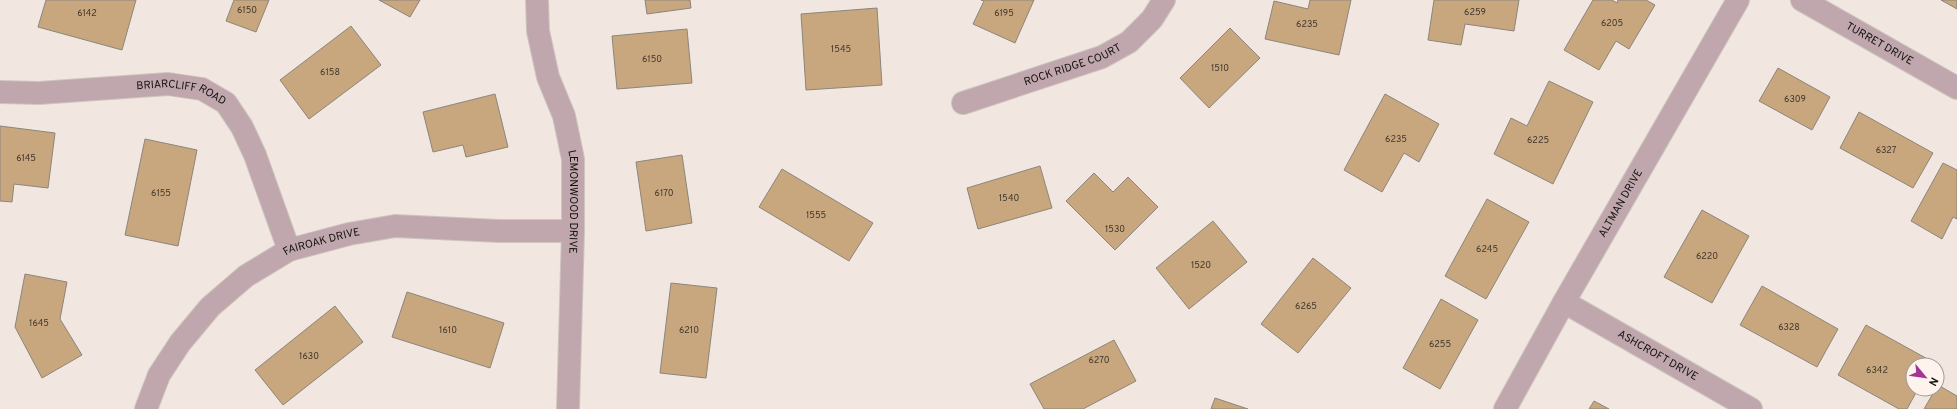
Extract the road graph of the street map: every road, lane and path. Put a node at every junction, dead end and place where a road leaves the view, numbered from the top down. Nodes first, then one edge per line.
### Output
1 (537, 0) edge
2 (1164, 0) edge
3 (1738, 0) edge
4 (1802, 0) edge
5 (1957, 88) edge
6 (0, 92) edge
7 (962, 103) dead end
8 (573, 231) junction
9 (289, 250) junction
10 (1564, 302) junction
11 (146, 409) edge
12 (568, 409) edge
13 (1505, 409) edge
14 (1751, 409) edge

1 - 8 street, LEMONWOOD DRIVE
2 - 7 street, ROCK RIDGE COURT
3 - 10 street, ALTMAN DRIVE
4 - 5 street, TURRET DRIVE
6 - 9 street, BRIARCLIFF ROAD
8 - 9 street, FAIROAK DRIVE
8 - 12 street, LEMONWOOD DRIVE
9 - 11 street, FAIROAK DRIVE
10 - 13 street, ALTMAN DRIVE
10 - 14 street, ASHCROFT DRIVE

